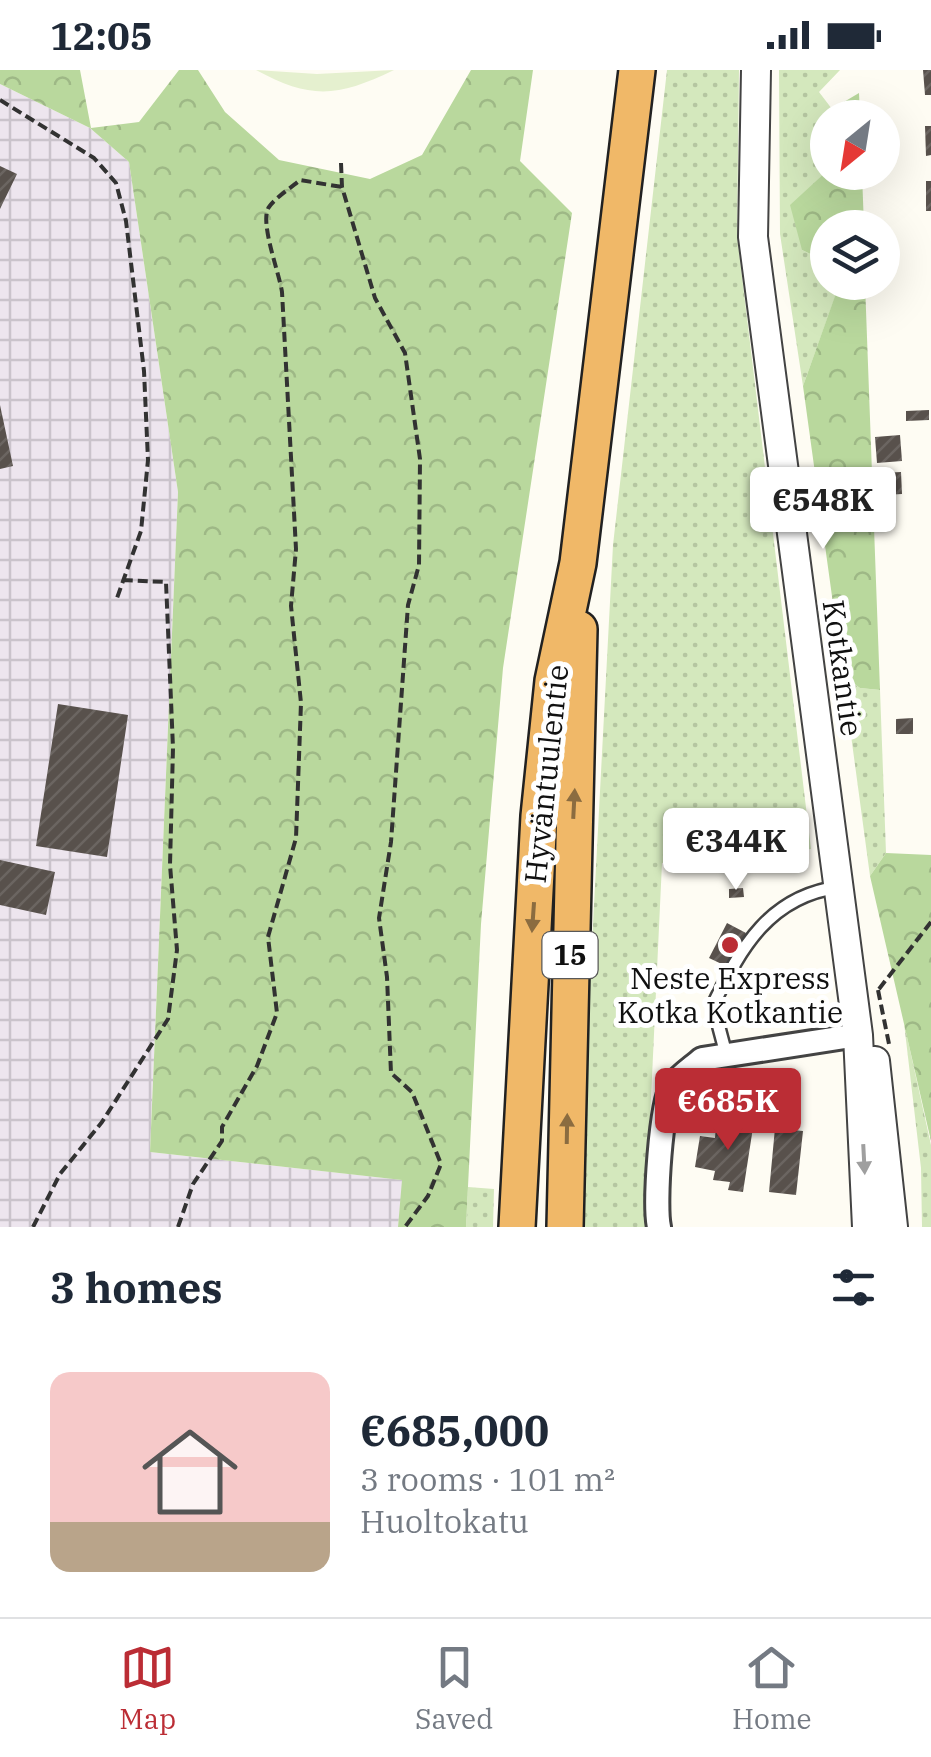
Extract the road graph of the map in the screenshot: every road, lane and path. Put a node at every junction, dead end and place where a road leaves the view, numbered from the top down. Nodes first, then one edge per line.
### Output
1 (637, 70) edge
2 (756, 70) edge
3 (0, 100) edge
4 (342, 164) dead end
5 (342, 187) junction
6 (578, 563) junction
7 (123, 580) junction
8 (116, 598) dead end
9 (838, 887) junction
10 (931, 922) edge
11 (878, 990) dead end
12 (858, 1035) junction
13 (726, 1054) junction
14 (33, 1227) edge
15 (178, 1227) edge
16 (405, 1227) edge
17 (517, 1227) edge
18 (565, 1227) edge
19 (660, 1227) edge
20 (866, 1227) edge
21 (893, 1227) edge

1 - 6 highway, Hyväntuulentie / 15
2 - 9 street, Kotkantie
3 - 7 path
4 - 5 path
5 - 15 path
5 - 16 path
6 -> 17 highway, Hyväntuulentie / 15
18 -> 6 highway, Hyväntuulentie / 15
7 - 8 path
7 - 14 path
9 - 12 street, Kotkantie
9 - 13 lane
10 - 11 path
12 - 13 street
12 -> 20 street, Kotkantie
12 - 21 street, Kotkantie
13 - 19 street

